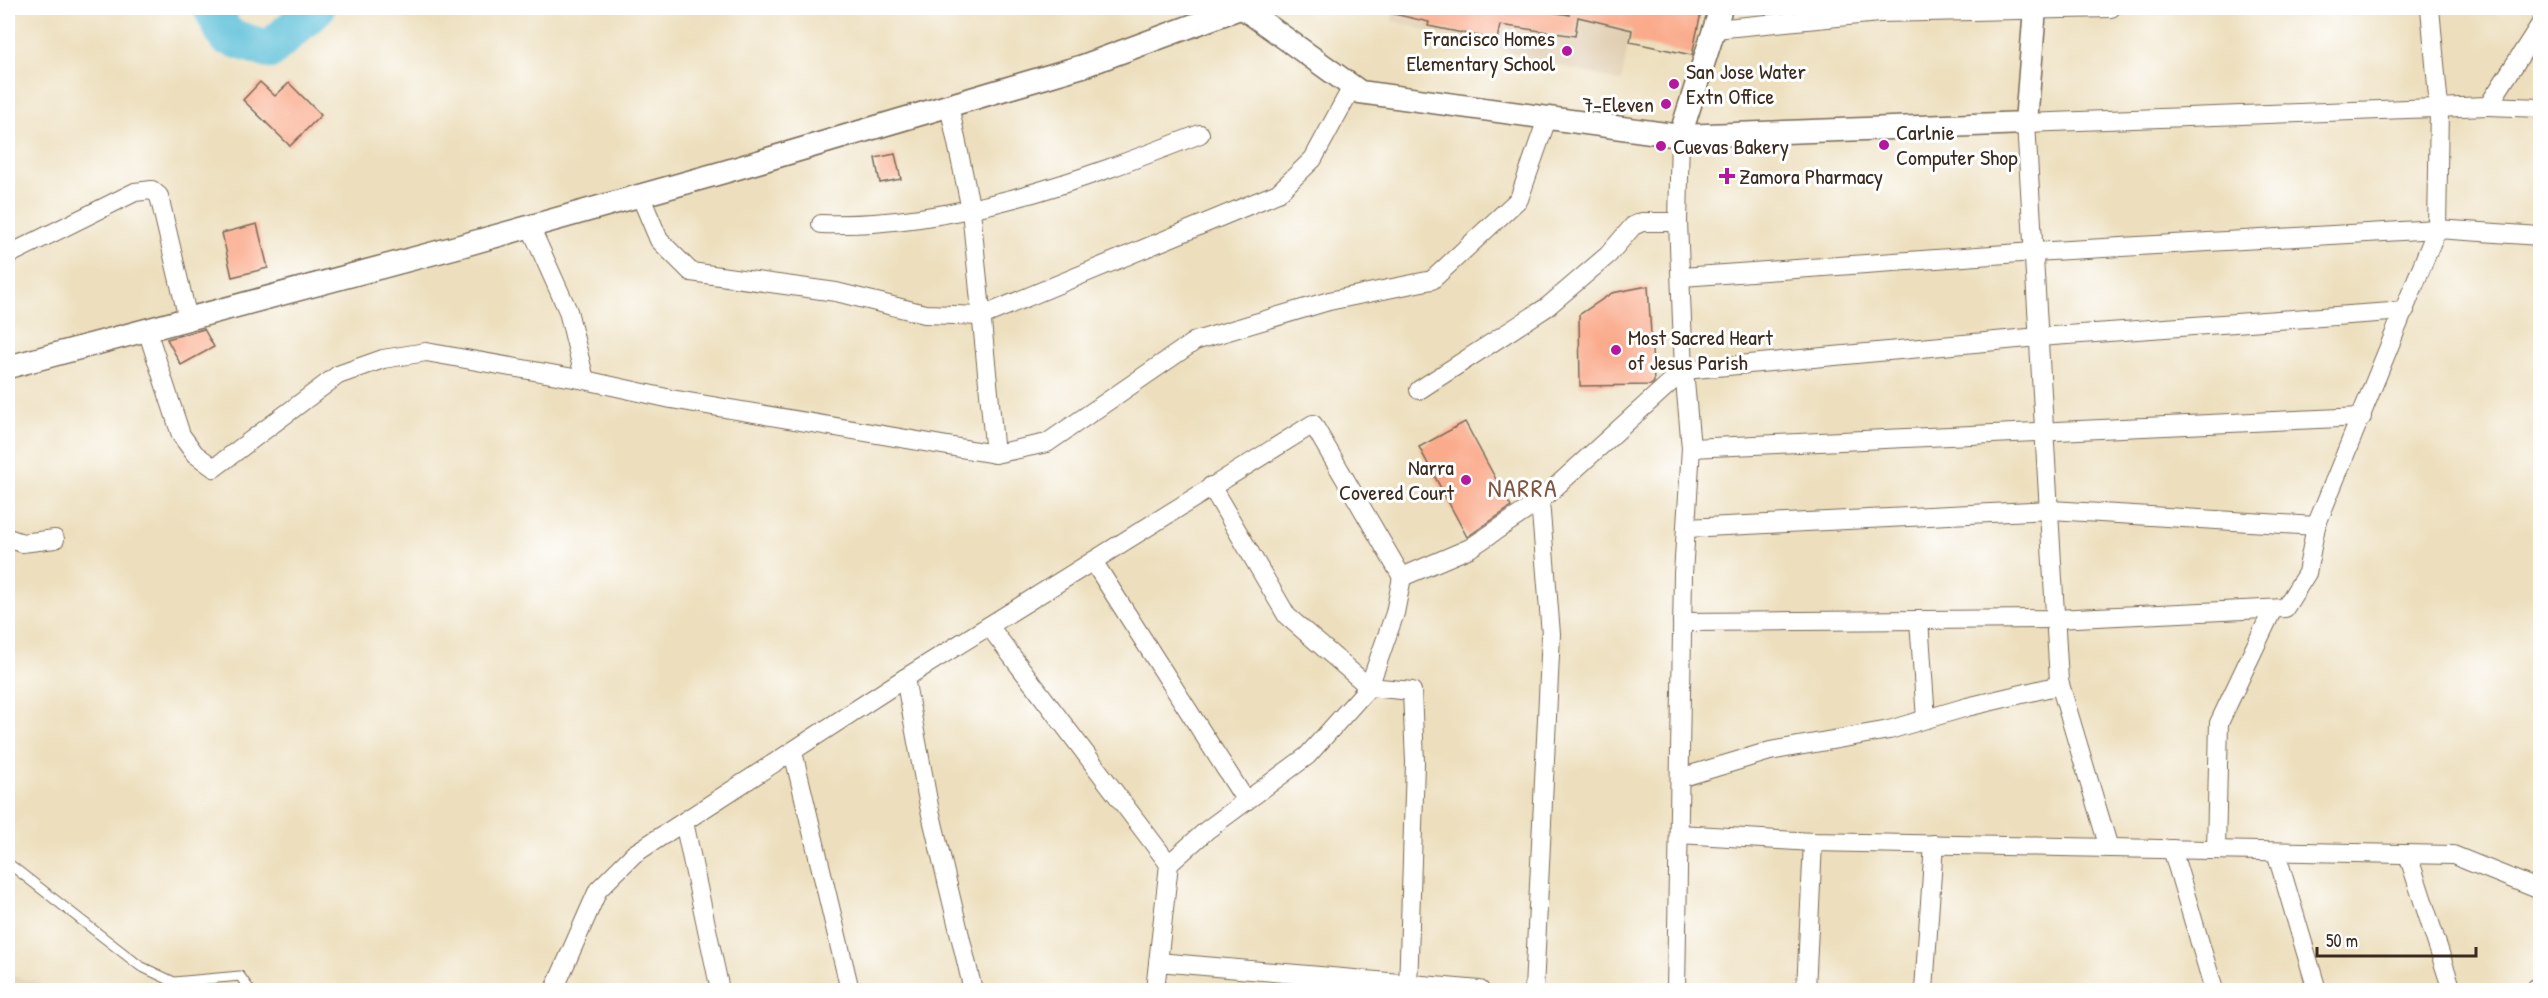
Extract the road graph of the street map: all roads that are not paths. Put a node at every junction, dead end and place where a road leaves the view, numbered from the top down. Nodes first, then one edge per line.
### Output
1 (1241, 8) edge
2 (2111, 8) edge
3 (2430, 8) edge
4 (2034, 9) edge
5 (1881, 10) edge
6 (1718, 18) edge
7 (2541, 25) edge
8 (1352, 87) junction
9 (949, 105) junction
10 (2488, 106) junction
11 (2439, 108) junction
12 (2541, 108) edge
13 (1548, 116) junction
14 (2026, 123) junction
15 (1200, 134) dead end
16 (1680, 136) junction
17 (640, 195) junction
18 (971, 210) junction
19 (1678, 222) junction
20 (821, 224) dead end
21 (530, 226) junction
22 (2437, 229) junction
23 (2541, 236) edge
24 (2034, 252) junction
25 (8, 255) edge
26 (1682, 277) junction
27 (2405, 310) junction
28 (982, 316) junction
29 (188, 319) junction
30 (147, 330) junction
31 (2039, 337) junction
32 (8, 367) edge
33 (1684, 370) junction
34 (585, 380) junction
35 (1419, 390) dead end
36 (2362, 417) junction
37 (2044, 432) junction
38 (1691, 448) junction
39 (995, 454) junction
40 (1211, 486) junction
41 (1540, 501) junction
42 (2051, 510) junction
43 (2316, 526) junction
44 (1686, 528) junction
45 (8, 538) edge
46 (55, 539) dead end
47 (1093, 561) junction
48 (1402, 577) junction
49 (2273, 609) junction
50 (2055, 619) junction
51 (1919, 620) junction
52 (1682, 622) junction
53 (989, 627) junction
54 (905, 678) junction
55 (2060, 686) junction
56 (1369, 687) junction
57 (1926, 719) junction
58 (793, 752) junction
59 (1680, 778) junction
60 (1246, 801) junction
61 (684, 822) junction
62 (1679, 834) junction
63 (1813, 842) junction
64 (1934, 844) junction
65 (2109, 848) junction
66 (2172, 849) junction
67 (2216, 850) junction
68 (2276, 852) junction
69 (2408, 855) junction
70 (8, 863) edge
71 (1168, 864) junction
72 (2541, 890) edge
73 (1158, 962) junction
74 (2541, 984) edge
75 (1409, 988) edge
76 (250, 990) edge
77 (554, 990) edge
78 (720, 990) edge
79 (850, 990) edge
80 (973, 990) edge
81 (1155, 990) edge
82 (1480, 990) edge
83 (1534, 990) edge
84 (1676, 990) edge
85 (1806, 990) edge
86 (1924, 990) edge
87 (2214, 990) edge
88 (2318, 990) edge
89 (2452, 990) edge
90 (2534, 990) edge

1 - 8 street
1 - 9 street
2 - 4 street
3 - 11 street
4 - 5 street
4 - 14 street
5 - 6 street
6 - 16 street
7 - 10 street
8 - 13 street
8 - 28 street
9 - 17 street
9 - 18 street
10 - 11 street
10 - 12 street
11 - 14 street
11 - 22 street
13 - 16 street
13 - 39 street
14 - 16 street
14 - 24 street
15 - 18 street
16 - 19 street
17 - 21 street
17 - 28 street
18 - 20 street
18 - 28 street
19 - 26 street
19 - 35 street
21 - 29 street
21 - 34 street
22 - 23 street
22 - 24 street
22 - 27 street
24 - 26 street
24 - 31 street
25 - 29 street
26 - 33 street
27 - 31 street
27 - 36 street
28 - 39 street
29 - 30 street
30 - 32 street
30 - 34 street
31 - 33 street
31 - 37 street
33 - 38 street
33 - 41 street
34 - 39 street
36 - 37 street
36 - 43 street
37 - 38 street
37 - 42 street
38 - 44 street
40 - 47 street
40 - 48 street
40 - 56 street
41 - 48 street
41 - 83 street
42 - 43 street
42 - 44 street
42 - 50 street
43 - 49 street
44 - 52 street
45 - 46 street
47 - 53 street
47 - 60 street
48 - 56 street
49 - 50 street
49 - 67 street
50 - 51 street
50 - 55 street
51 - 52 street
51 - 57 street
52 - 59 street
53 - 54 street
53 - 71 street
54 - 58 street
54 - 80 street
55 - 57 street
55 - 65 street
56 - 60 street
56 - 75 street
57 - 59 street
58 - 61 street
58 - 79 street
59 - 62 street
60 - 71 street
61 - 77 street
61 - 78 street
62 - 63 street
62 - 84 street
63 - 64 street
63 - 85 street
64 - 65 street
64 - 86 street
65 - 66 street
66 - 67 street
66 - 87 street
67 - 68 street
68 - 69 street
68 - 88 street
69 - 72 street
69 - 89 street
70 - 76 lane
71 - 73 street
73 - 75 street
73 - 81 street
74 - 90 street
75 - 82 street

